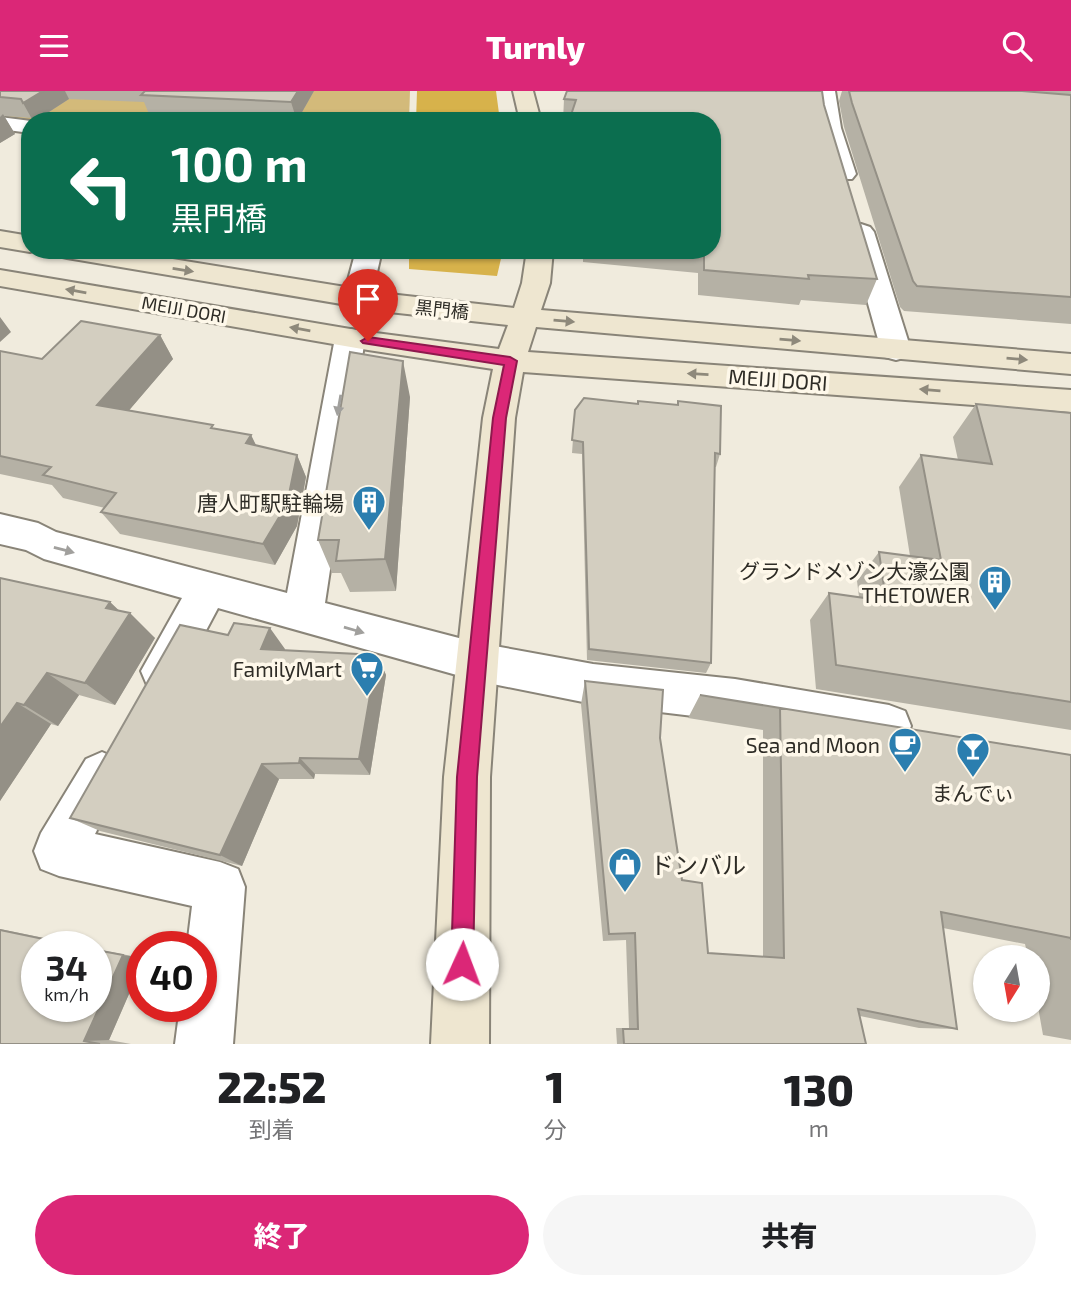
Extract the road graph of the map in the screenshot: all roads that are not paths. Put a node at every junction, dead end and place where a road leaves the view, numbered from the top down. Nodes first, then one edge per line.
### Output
1 (523, 91) edge
2 (822, 91) edge
3 (852, 93) edge
4 (529, 112) edge
5 (0, 123) edge
6 (21, 126) edge
7 (0, 239) edge
8 (21, 242) edge
9 (120, 259) edge
10 (367, 259) edge
11 (539, 259) edge
12 (0, 278) edge
13 (358, 299) junction
14 (389, 303) joint
15 (510, 316) junction
16 (359, 339) junction
17 (896, 350) junction
18 (498, 360) junction
19 (1071, 364) edge
20 (1071, 401) edge
21 (0, 529) edge
22 (208, 589) junction
23 (303, 616) junction
24 (478, 662) junction
25 (923, 731) edge
26 (204, 1044) edge
27 (460, 1044) edge

1 - 4 street
2 - 3 street
2 - 17 street
5 - 6 street
7 - 8 street
9 -> 13 street, MEIJI DORI
10 - 13 street
11 - 15 street
16 -> 12 street, MEIJI DORI
13 - 14 street, MEIJI DORI
14 - 15 street, 黒門橋
15 -> 17 street, MEIJI DORI
15 - 18 street
16 - 18 street, 黒門橋
16 -> 23 street
17 -> 19 street, MEIJI DORI
20 -> 18 street, MEIJI DORI
18 - 24 street
21 -> 22 street
22 - 23 street
22 - 26 street
23 -> 24 street
24 - 25 street
24 - 27 street

